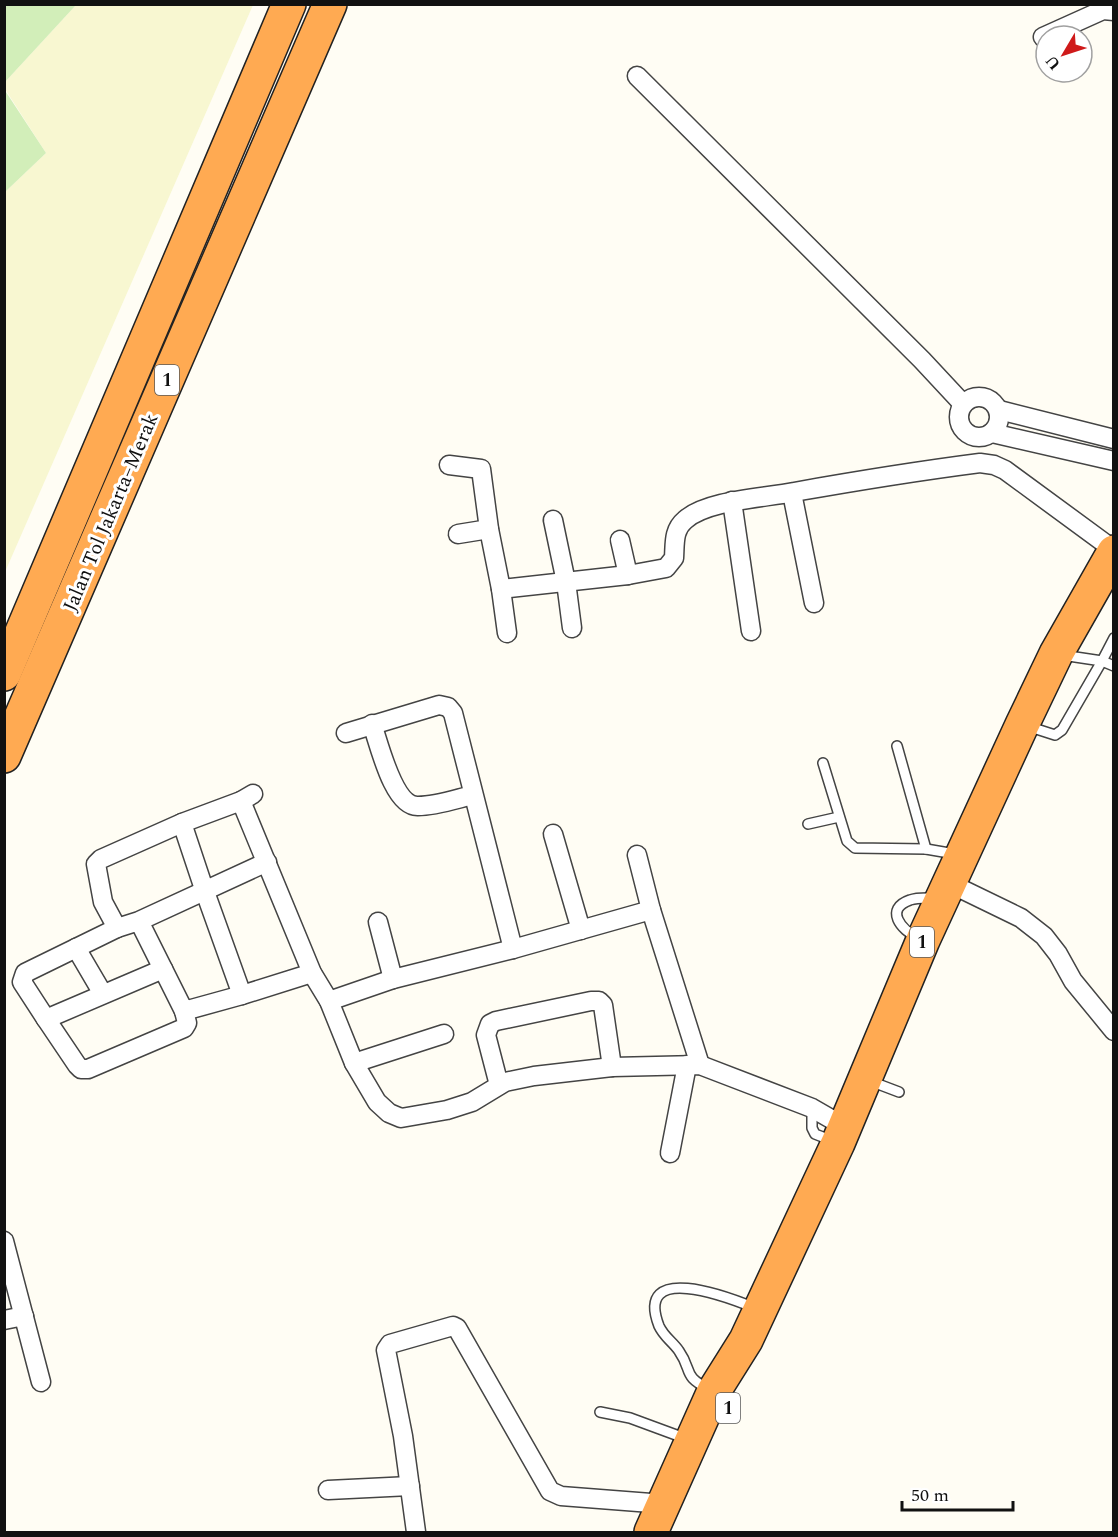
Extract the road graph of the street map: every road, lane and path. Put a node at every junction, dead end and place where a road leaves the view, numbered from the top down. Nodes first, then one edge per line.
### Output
1 (289, 4) edge
2 (330, 4) edge
3 (1113, 11) edge
4 (1071, 24) edge
5 (637, 76) dead end
6 (963, 404) junction
7 (999, 410) junction
8 (992, 433) junction
9 (1113, 439) edge
10 (1113, 461) edge
11 (449, 465) dead end
12 (792, 493) junction
13 (732, 501) junction
14 (553, 520) dead end
15 (489, 529) junction
16 (458, 534) dead end
17 (620, 540) dead end
18 (1113, 551) edge
19 (628, 575) junction
20 (566, 582) junction
21 (501, 589) junction
22 (814, 603) dead end
23 (572, 628) dead end
24 (751, 631) dead end
25 (507, 633) dead end
26 (1113, 638) edge
27 (1056, 654) junction
28 (1102, 661) junction
29 (1113, 666) edge
30 (4, 674) edge
31 (372, 724) junction
32 (1022, 725) junction
33 (346, 733) dead end
34 (897, 746) dead end
35 (4, 756) edge
36 (823, 763) dead end
37 (473, 795) junction
38 (839, 817) junction
39 (182, 823) junction
40 (808, 824) dead end
41 (553, 834) dead end
42 (926, 849) junction
43 (637, 855) dead end
44 (267, 862) junction
45 (951, 879) junction
46 (204, 889) junction
47 (651, 910) junction
48 (138, 921) junction
49 (378, 922) dead end
50 (117, 928) junction
51 (581, 930) junction
52 (76, 948) junction
53 (513, 949) junction
54 (163, 969) junction
55 (312, 974) junction
56 (393, 979) junction
57 (103, 994) junction
58 (242, 995) junction
59 (329, 1002) junction
60 (184, 1011) junction
61 (46, 1019) junction
62 (1113, 1031) edge
63 (444, 1034) dead end
64 (354, 1063) junction
65 (694, 1065) junction
66 (612, 1067) junction
67 (865, 1079) junction
68 (499, 1085) junction
69 (899, 1092) dead end
70 (842, 1135) junction
71 (670, 1153) dead end
72 (4, 1241) edge
73 (760, 1311) junction
74 (24, 1316) junction
75 (4, 1320) edge
76 (746, 1340) junction
77 (41, 1382) dead end
78 (714, 1391) junction
79 (600, 1412) dead end
80 (692, 1442) junction
81 (410, 1486) junction
82 (328, 1491) dead end
83 (662, 1523) edge
84 (416, 1533) edge

1 - 30 highway, Jalan Tol Jakarta–Merak / 1
2 - 35 highway, Jalan Tol Jakarta–Merak / 1
3 - 4 street
5 - 6 street
6 - 7 street
6 - 8 street
7 - 8 street
7 - 9 street
8 - 10 street
11 - 15 street
12 - 13 street
12 - 18 street
12 - 22 street
13 - 19 street
13 - 24 street
14 - 20 street
15 - 16 street
15 - 21 street
17 - 19 street
18 - 27 highway, 1
19 - 20 street
20 - 21 street
20 - 23 street
21 - 25 street
26 - 28 lane
27 - 28 lane
27 - 32 highway, 1
28 - 29 lane
28 - 32 lane
31 - 33 street
31 - 37 street
31 - 37 street
32 - 45 highway, 1
34 - 42 lane
36 - 38 lane
37 - 53 street
38 - 40 lane
38 - 42 lane
39 - 44 street
39 - 46 street
39 - 50 street
41 - 51 street
42 - 45 lane
43 - 47 street
44 - 46 street
44 - 55 street
45 - 62 street
45 - 67 highway, 1
46 - 48 street
46 - 58 street
47 - 51 street
47 - 65 street
48 - 50 street
48 - 54 street
49 - 56 street
50 - 52 street
51 - 53 street
52 - 57 street
52 - 61 street
53 - 56 street
54 - 57 street
54 - 60 street
55 - 58 street
55 - 59 street
56 - 59 street
57 - 61 street
58 - 60 street
59 - 64 street
60 - 61 street
63 - 64 street
64 - 68 street
65 - 66 street
65 - 70 street
65 - 71 street
66 - 68 street
66 - 68 street
67 - 69 lane
67 - 70 highway, 1
70 - 73 highway, 1
72 - 74 street
73 - 76 highway, 1
73 - 78 lane
74 - 75 street
74 - 77 street
76 - 78 highway, 1
76 - 83 highway, 1
78 - 80 highway, 1
79 - 80 lane
80 - 83 highway, 1
81 - 82 street
81 - 83 street
81 - 84 street

